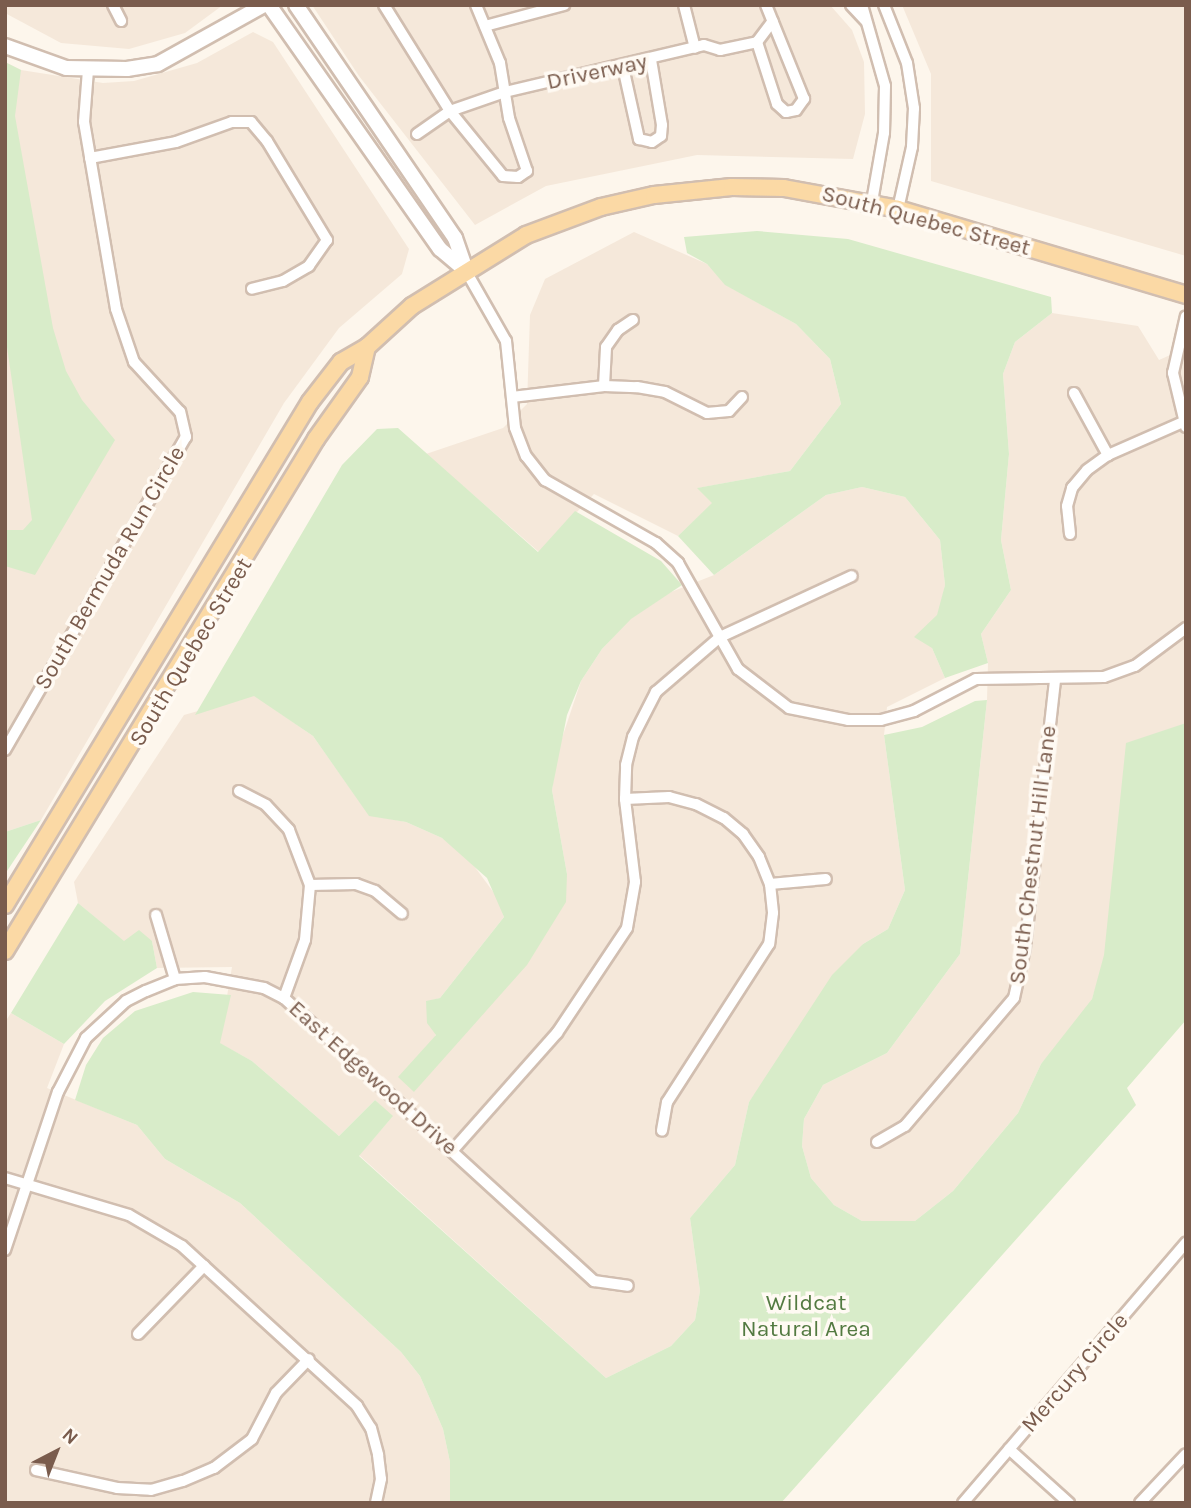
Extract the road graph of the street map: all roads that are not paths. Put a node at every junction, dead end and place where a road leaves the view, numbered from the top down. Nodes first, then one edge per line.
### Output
1 (113, 5) edge
2 (266, 5) edge
3 (296, 5) edge
4 (384, 5) edge
5 (476, 5) edge
6 (564, 5) edge
7 (684, 5) edge
8 (766, 5) edge
9 (851, 5) edge
10 (862, 5) edge
11 (887, 8) edge
12 (121, 21) dead end
13 (773, 21) junction
14 (868, 24) junction
15 (485, 26) junction
16 (223, 29) junction
17 (757, 42) junction
18 (5, 46) edge
19 (695, 48) junction
20 (300, 50) junction
21 (651, 60) junction
22 (623, 66) junction
23 (88, 69) junction
24 (505, 92) junction
25 (450, 111) junction
26 (417, 134) dead end
27 (90, 158) junction
28 (872, 202) junction
29 (898, 209) junction
30 (466, 271) junction
31 (252, 289) dead end
32 (1186, 295) edge
33 (1186, 316) edge
34 (633, 320) dead end
35 (367, 348) junction
36 (604, 386) junction
37 (1074, 394) dead end
38 (512, 397) junction
39 (742, 397) dead end
40 (1184, 425) edge
41 (1108, 455) junction
42 (1070, 534) dead end
43 (852, 576) dead end
44 (1186, 628) edge
45 (720, 638) junction
46 (1055, 679) junction
47 (5, 750) edge
48 (239, 791) dead end
49 (625, 799) junction
50 (826, 879) dead end
51 (769, 884) junction
52 (310, 885) junction
53 (5, 905) edge
54 (402, 914) dead end
55 (156, 915) dead end
56 (5, 951) edge
57 (175, 979) junction
58 (284, 998) junction
59 (662, 1131) dead end
60 (877, 1142) dead end
61 (453, 1150) junction
62 (5, 1178) edge
63 (28, 1188) junction
64 (1186, 1243) edge
65 (5, 1250) edge
66 (204, 1266) junction
67 (628, 1286) dead end
68 (138, 1334) dead end
69 (309, 1359) junction
70 (1009, 1449) junction
71 (1186, 1454) edge
72 (36, 1470) dead end
73 (376, 1503) edge
74 (963, 1503) edge
75 (1069, 1503) edge
76 (1140, 1503) edge

1 - 12 street
2 - 16 street
2 - 20 street
3 - 30 street
4 - 25 street
5 - 15 street
6 - 15 street
7 - 19 street
8 - 13 street
9 - 14 street
10 - 14 street
11 - 29 street
13 - 17 street
13 - 17 street
14 - 28 street
15 - 24 street
16 - 20 street
16 - 23 street
17 - 19 street, Driverway
18 - 23 street
19 - 21 street, Driverway
20 - 30 street
21 - 22 street, Driverway
21 - 22 street
22 - 24 street, Driverway
23 - 27 street, South Bermuda Run Circle
24 - 25 street, Driverway
24 - 25 street
25 - 26 street, Driverway
27 - 31 street
27 - 47 street, South Bermuda Run Circle
28 - 29 main road, South Quebec Street
28 - 30 main road, South Quebec Street
29 - 32 main road, South Quebec Street
30 - 35 main road, South Quebec Street
30 - 38 street
33 - 40 street
34 - 36 street
35 - 53 main road, South Quebec Street
35 - 56 main road, South Quebec Street
36 - 38 street
36 - 39 street
37 - 41 street
38 - 45 street
40 - 41 street
41 - 42 street
43 - 45 street
44 - 46 street
45 - 46 street
45 - 49 street
46 - 60 street, South Chestnut Hill Lane
48 - 52 street
49 - 51 street
49 - 61 street
50 - 51 street
51 - 59 street
52 - 54 street
52 - 58 street
55 - 57 street
57 - 58 street, East Edgewood Drive
57 - 63 street, East Edgewood Drive
58 - 61 street, East Edgewood Drive
61 - 67 street, East Edgewood Drive
62 - 63 street
63 - 65 street, East Edgewood Drive
63 - 66 street
64 - 70 street, Mercury Circle
66 - 68 street
66 - 69 street
69 - 72 street
69 - 73 street
70 - 74 street, Mercury Circle
70 - 75 street
71 - 76 street

